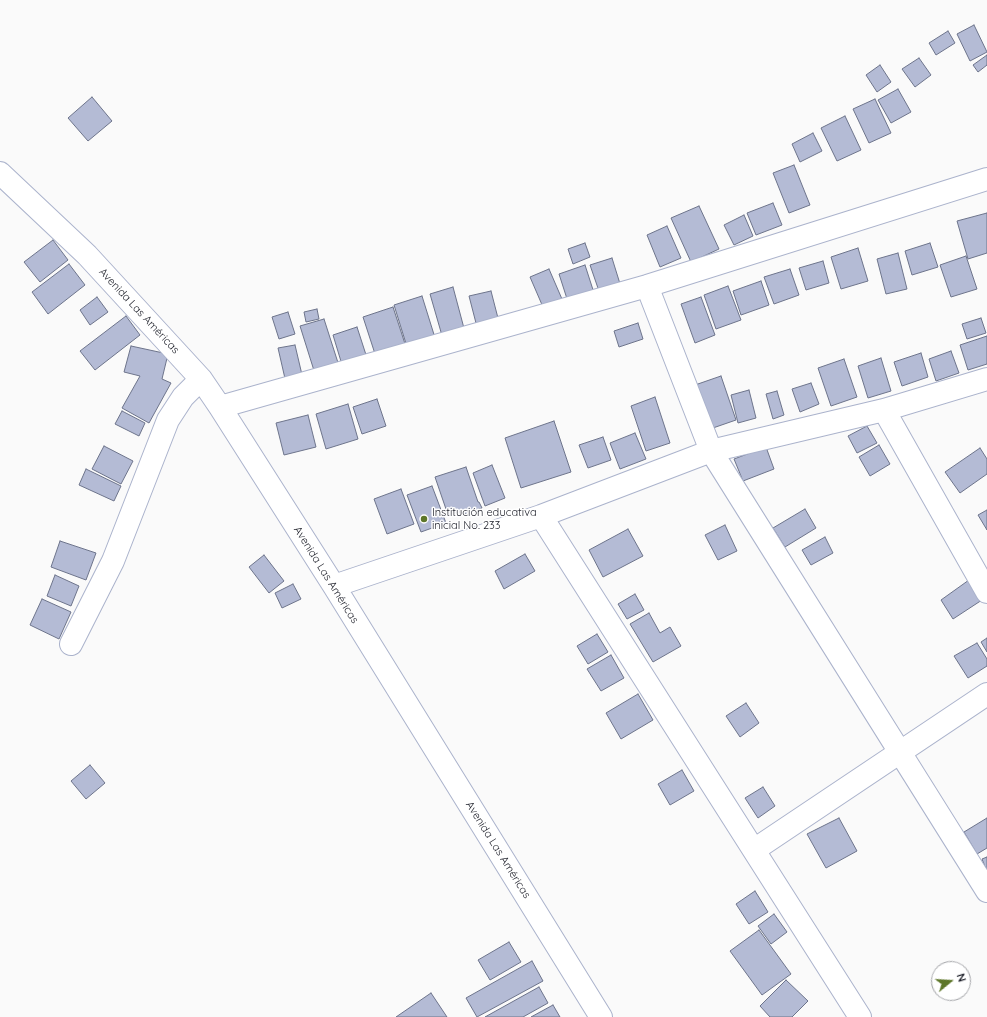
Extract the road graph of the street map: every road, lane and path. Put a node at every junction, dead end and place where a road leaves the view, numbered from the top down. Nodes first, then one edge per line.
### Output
1 (0, 173) edge
2 (987, 179) edge
3 (648, 286) junction
4 (201, 379) junction
5 (987, 379) edge
6 (220, 406) junction
7 (884, 410) junction
8 (711, 452) junction
9 (541, 516) junction
10 (334, 586) junction
11 (987, 592) edge
12 (71, 644) dead end
13 (987, 694) edge
14 (900, 753) junction
15 (754, 850) junction
16 (987, 891) edge
17 (601, 1017) edge
18 (860, 1017) edge

1 - 4 street, Avenida Las Américas
2 - 3 street
3 - 6 street
3 - 8 street
4 - 6 street, Avenida Las Américas
4 - 12 street
5 - 7 street
6 - 10 street, Avenida Las Américas
7 - 8 street
7 - 11 street
8 - 9 street
8 - 14 street
9 - 10 street
9 - 15 street
10 - 17 street, Avenida Las Américas
13 - 14 street
14 - 15 street
14 - 16 street
15 - 18 street

